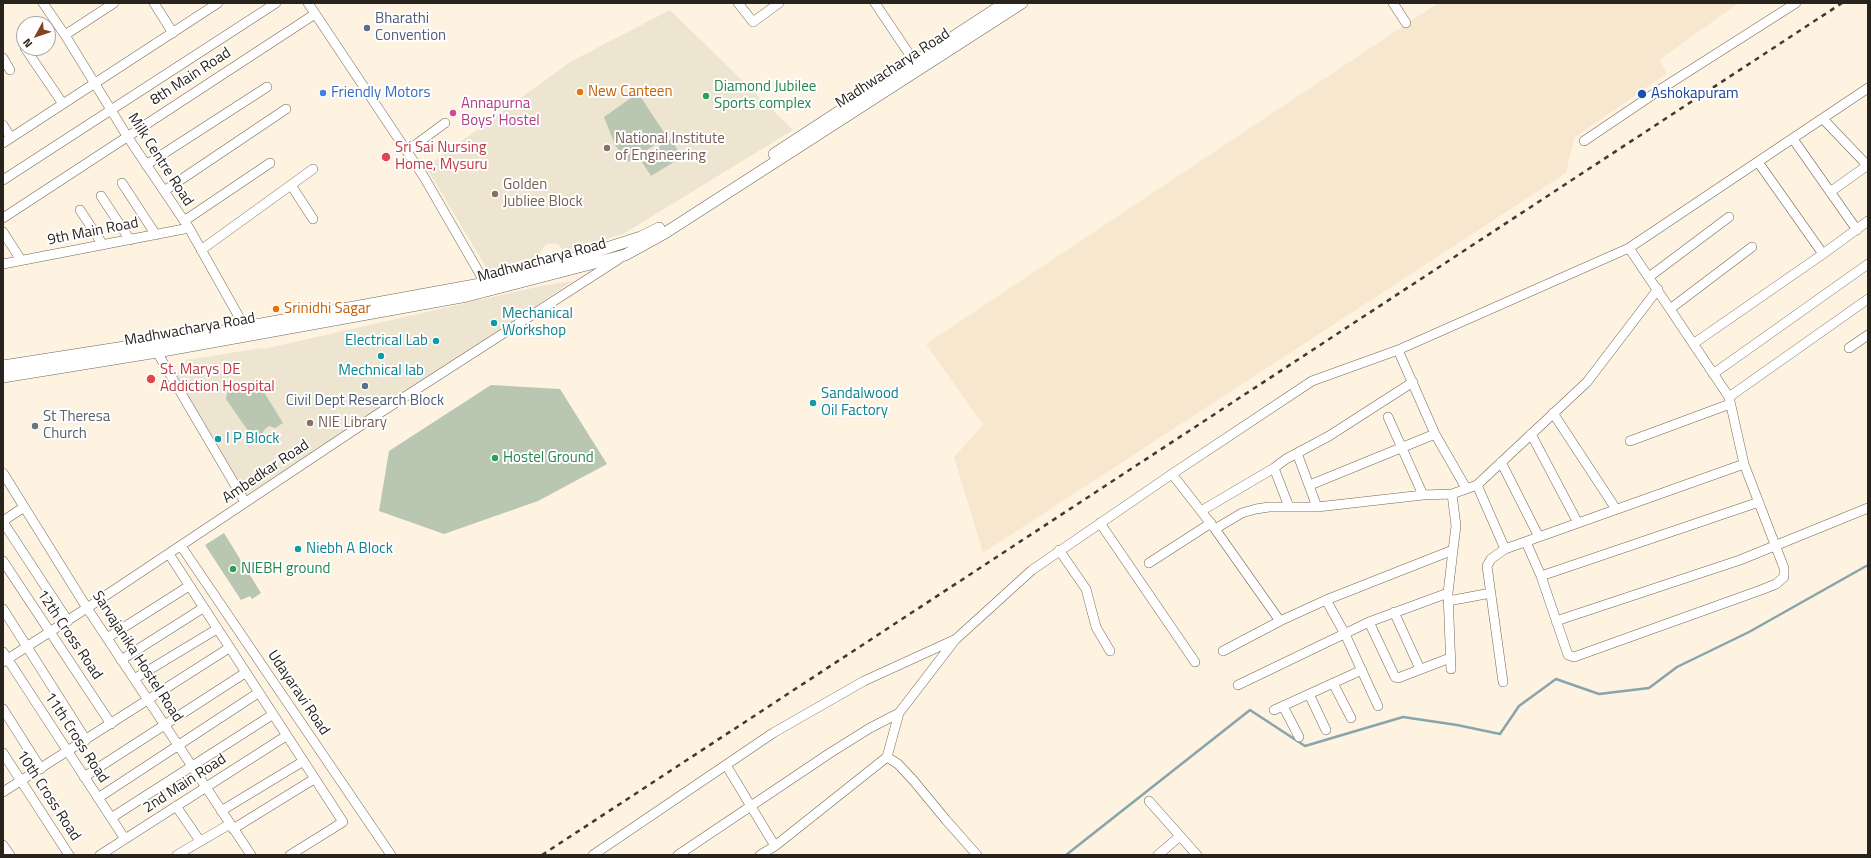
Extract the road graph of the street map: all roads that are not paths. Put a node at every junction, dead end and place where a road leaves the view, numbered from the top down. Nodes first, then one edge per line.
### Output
1 (43, 3) edge
2 (114, 3) edge
3 (154, 3) edge
4 (218, 3) edge
5 (276, 3) edge
6 (308, 3) edge
7 (738, 3) edge
8 (779, 3) edge
9 (875, 3) edge
10 (1005, 3) edge
11 (1022, 3) edge
12 (1393, 3) edge
13 (1796, 3) edge
14 (315, 14) junction
15 (1406, 23) dead end
16 (173, 33) junction
17 (65, 35) junction
18 (30, 56) edge
19 (3, 58) edge
20 (917, 66) junction
21 (10, 70) dead end
22 (95, 83) junction
23 (267, 87) dead end
24 (1867, 90) edge
25 (63, 104) junction
26 (286, 109) dead end
27 (111, 110) junction
28 (1823, 119) junction
29 (445, 123) dead end
30 (3, 125) edge
31 (127, 136) junction
32 (12, 138) junction
33 (1793, 139) junction
34 (1584, 141) dead end
35 (3, 143) edge
36 (407, 151) junction
37 (1758, 162) junction
38 (270, 163) dead end
39 (146, 165) junction
40 (1868, 166) edge
41 (313, 169) dead end
42 (3, 180) edge
43 (122, 183) dead end
44 (291, 185) junction
45 (164, 191) junction
46 (1830, 192) junction
47 (101, 196) dead end
48 (80, 210) dead end
49 (1729, 217) dead end
50 (3, 218) edge
51 (313, 219) dead end
52 (1868, 221) edge
53 (186, 225) junction
54 (1857, 230) junction
55 (3, 232) edge
56 (156, 235) junction
57 (641, 237) junction
58 (130, 240) junction
59 (103, 245) junction
60 (1752, 247) dead end
61 (1629, 248) junction
62 (202, 250) junction
63 (1823, 254) junction
64 (625, 255) junction
65 (21, 260) junction
66 (3, 264) edge
67 (1868, 264) edge
68 (1649, 277) junction
69 (488, 287) junction
70 (1658, 289) junction
71 (1868, 299) edge
72 (1670, 309) junction
73 (248, 331) junction
74 (1868, 335) edge
75 (1693, 344) junction
76 (154, 347) junction
77 (1849, 348) dead end
78 (1398, 350) junction
79 (3, 366) edge
80 (1713, 374) junction
81 (3, 377) edge
82 (1413, 382) junction
83 (1729, 400) junction
84 (1554, 413) junction
85 (1388, 417) dead end
86 (1435, 434) junction
87 (1531, 434) junction
88 (1630, 441) dead end
89 (1402, 448) junction
90 (1297, 453) junction
91 (1501, 462) junction
92 (1744, 464) junction
93 (1274, 468) junction
94 (3, 473) edge
95 (1172, 474) junction
96 (1310, 485) junction
97 (1477, 485) junction
98 (1466, 488) junction
99 (1452, 494) junction
100 (1423, 495) junction
101 (245, 502) junction
102 (1759, 502) junction
103 (1317, 506) junction
104 (24, 507) junction
105 (1288, 507) junction
106 (1868, 508) edge
107 (1616, 509) junction
108 (1201, 511) junction
109 (3, 521) edge
110 (1100, 523) junction
111 (1578, 523) junction
112 (1213, 526) junction
113 (1539, 537) junction
114 (1526, 542) junction
115 (1775, 545) junction
116 (181, 546) junction
117 (1505, 549) junction
118 (1058, 550) junction
119 (1453, 550) junction
120 (169, 554) junction
121 (3, 561) edge
122 (1149, 563) dead end
123 (1541, 576) junction
124 (189, 586) junction
125 (1491, 594) junction
126 (1448, 597) junction
127 (1326, 600) junction
128 (87, 608) junction
129 (203, 608) junction
130 (3, 609) edge
131 (1394, 612) junction
132 (68, 621) junction
133 (1280, 621) junction
134 (1556, 621) junction
135 (1369, 622) junction
136 (216, 629) junction
137 (50, 632) junction
138 (1345, 634) junction
139 (107, 638) junction
140 (956, 639) junction
141 (27, 646) junction
142 (229, 648) junction
143 (1110, 650) dead end
144 (1222, 651) dead end
145 (5, 657) edge
146 (1450, 658) junction
147 (121, 660) junction
148 (1195, 662) dead end
149 (1420, 669) junction
150 (1451, 669) dead end
151 (1362, 670) junction
152 (245, 673) junction
153 (134, 679) junction
154 (1503, 682) dead end
155 (1333, 683) junction
156 (1238, 685) dead end
157 (258, 693) junction
158 (1309, 694) junction
159 (148, 701) junction
160 (1283, 706) junction
161 (1378, 706) dead end
162 (3, 709) edge
163 (1274, 710) dead end
164 (899, 713) junction
165 (272, 715) junction
166 (1351, 718) dead end
167 (111, 724) junction
168 (164, 725) junction
169 (1326, 730) dead end
170 (286, 736) junction
171 (1299, 737) dead end
172 (86, 740) junction
173 (177, 745) junction
174 (68, 751) junction
175 (3, 753) edge
176 (887, 757) junction
177 (302, 762) junction
178 (726, 765) junction
179 (191, 766) junction
180 (41, 768) junction
181 (84, 777) junction
182 (314, 779) junction
183 (21, 781) junction
184 (205, 787) junction
185 (3, 792) edge
186 (98, 798) junction
187 (1149, 800) dead end
188 (176, 806) junction
189 (752, 806) junction
190 (221, 811) junction
191 (111, 818) junction
192 (232, 827) junction
193 (1180, 836) junction
194 (125, 839) junction
195 (200, 841) junction
196 (3, 845) edge
197 (775, 846) junction
198 (10, 855) edge
199 (69, 855) edge
200 (100, 855) edge
201 (177, 855) edge
202 (251, 855) edge
203 (290, 855) edge
204 (391, 855) edge
205 (593, 855) edge
206 (678, 855) edge
207 (760, 855) edge
208 (977, 855) edge
209 (1158, 855) edge
210 (1197, 855) edge

1 - 17 street, Milk Centre Road
2 - 17 street
3 - 16 street
4 - 16 street
5 - 27 street
6 - 14 street
7 - 8 street
9 - 20 street
10 - 20 main road, Madhwacharya Road
11 - 20 main road, Madhwacharya Road
12 - 15 street
13 - 34 street
14 - 31 street, 8th Main Road
14 - 36 street
16 - 22 street
17 - 22 street, Milk Centre Road
18 - 25 street
19 - 21 street
20 - 57 main road, Madhwacharya Road
20 - 64 main road, Madhwacharya Road
22 - 25 street
22 - 27 street, Milk Centre Road
23 - 39 street
24 - 28 street
25 - 32 street
26 - 45 street
27 - 31 street, Milk Centre Road
27 - 42 street
28 - 33 street
28 - 40 street
29 - 36 street
30 - 32 street
31 - 39 street, Milk Centre Road
31 - 50 street, 8th Main Road
32 - 35 street
33 - 37 street
33 - 46 street
36 - 69 street
37 - 61 street
37 - 63 street
38 - 53 street
39 - 45 street, Milk Centre Road
40 - 46 street
41 - 44 street
43 - 56 street
44 - 51 street
44 - 62 street
45 - 53 street, Milk Centre Road
46 - 54 street
47 - 58 street
48 - 59 street
49 - 68 street
52 - 54 street
53 - 56 street, 9th Main Road
53 - 62 street, Milk Centre Road
54 - 63 street
55 - 65 street
56 - 58 street, 9th Main Road
57 - 64 street, Ambedkar Road
57 - 69 main road, Madhwacharya Road
58 - 59 street, 9th Main Road
59 - 65 street, 9th Main Road
60 - 72 street
61 - 68 street
61 - 78 street
62 - 73 street, Milk Centre Road
63 - 75 street
64 - 69 main road, Madhwacharya Road
64 - 101 street, Ambedkar Road
65 - 66 street, 9th Main Road
67 - 80 street
68 - 70 street
69 - 73 main road
70 - 72 street
70 - 84 street
71 - 83 street
72 - 75 street
73 - 76 main road
74 - 77 street
75 - 80 street
76 - 79 main road
76 - 81 main road, Madhwacharya Road
76 - 101 street
78 - 82 street
78 - 95 street
80 - 83 street
82 - 86 street
82 - 90 street
83 - 88 street
83 - 92 street
84 - 87 street
84 - 107 street
85 - 89 street
86 - 89 street
86 - 98 street
87 - 91 street
87 - 111 street
89 - 96 street
89 - 100 street
90 - 93 street
90 - 96 street
91 - 97 street
91 - 113 street
92 - 102 street
92 - 107 street
93 - 105 street
93 - 108 street
94 - 104 street, Sarvajanika Hostel Road
95 - 108 street
95 - 110 street
96 - 103 street
97 - 98 street
97 - 117 street
98 - 99 street
99 - 100 street
99 - 119 street
100 - 103 street
101 - 116 street, Ambedkar Road
102 - 115 street
102 - 123 street
103 - 105 street
104 - 109 street
104 - 128 street, Sarvajanika Hostel Road
105 - 112 street
106 - 115 street
107 - 111 street
108 - 112 street
109 - 132 street
110 - 118 street
110 - 148 street
111 - 113 street
112 - 122 street
112 - 133 street
113 - 114 street
114 - 117 street
114 - 123 street
115 - 134 street
115 - 134 street
116 - 120 street, Ambedkar Road
116 - 204 street, Udayaravi Road
117 - 125 street
118 - 140 street
118 - 143 street
119 - 126 street
119 - 127 street
120 - 124 street
120 - 128 street, Ambedkar Road
121 - 137 street, 12th Cross Road
123 - 134 street
124 - 129 street
124 - 139 street
125 - 126 street
125 - 154 street
126 - 131 street
126 - 146 street
127 - 133 street
127 - 138 street
128 - 132 street, Ambedkar Road
128 - 139 street, Sarvajanika Hostel Road
129 - 136 street
129 - 147 street
130 - 141 street
131 - 135 street
131 - 149 street
132 - 137 street, Ambedkar Road
133 - 144 street
135 - 138 street
135 - 149 street
136 - 142 street
136 - 153 street
137 - 141 street, Ambedkar Road
137 - 167 street, 12th Cross Road
138 - 151 street
138 - 156 street
139 - 147 street, Sarvajanika Hostel Road
140 - 164 street
140 - 178 street
141 - 145 street, Ambedkar Road
141 - 172 street
142 - 152 street
142 - 159 street
145 - 174 street, 11th Cross Road
146 - 149 street
146 - 150 street
147 - 153 street, Sarvajanika Hostel Road
151 - 155 street
151 - 161 street
152 - 157 street
152 - 168 street
153 - 159 street, Sarvajanika Hostel Road
155 - 158 street
155 - 166 street
157 - 165 street
157 - 173 street
158 - 160 street
158 - 169 street
159 - 167 street
159 - 168 street, Sarvajanika Hostel Road
160 - 163 street
160 - 171 street
162 - 180 street
164 - 176 street
164 - 189 street
165 - 170 street
165 - 179 street
167 - 172 street
168 - 173 street, Sarvajanika Hostel Road
168 - 181 street
170 - 177 street
170 - 184 street, 2nd Main Road
172 - 174 street
173 - 179 street, Sarvajanika Hostel Road
173 - 186 street
174 - 180 street
174 - 181 street, 11th Cross Road
175 - 183 street, 10th Cross Road
176 - 197 street
176 - 208 street
177 - 182 street
177 - 190 street
178 - 189 street
178 - 205 street
179 - 184 street, Sarvajanika Hostel Road
179 - 191 street
180 - 183 street
181 - 186 street, 11th Cross Road
182 - 192 street
182 - 203 street
183 - 185 street
183 - 199 street, 10th Cross Road
184 - 188 street, 2nd Main Road
184 - 190 street, Sarvajanika Hostel Road
186 - 191 street, 11th Cross Road
187 - 193 street
188 - 194 street, 2nd Main Road
188 - 195 street
189 - 197 street
189 - 206 street
190 - 192 street, Sarvajanika Hostel Road
191 - 194 street, 11th Cross Road
192 - 195 street
192 - 202 street, Sarvajanika Hostel Road
193 - 209 street
193 - 210 street
194 - 200 street, 2nd Main Road
195 - 201 street
196 - 198 street
197 - 207 street

